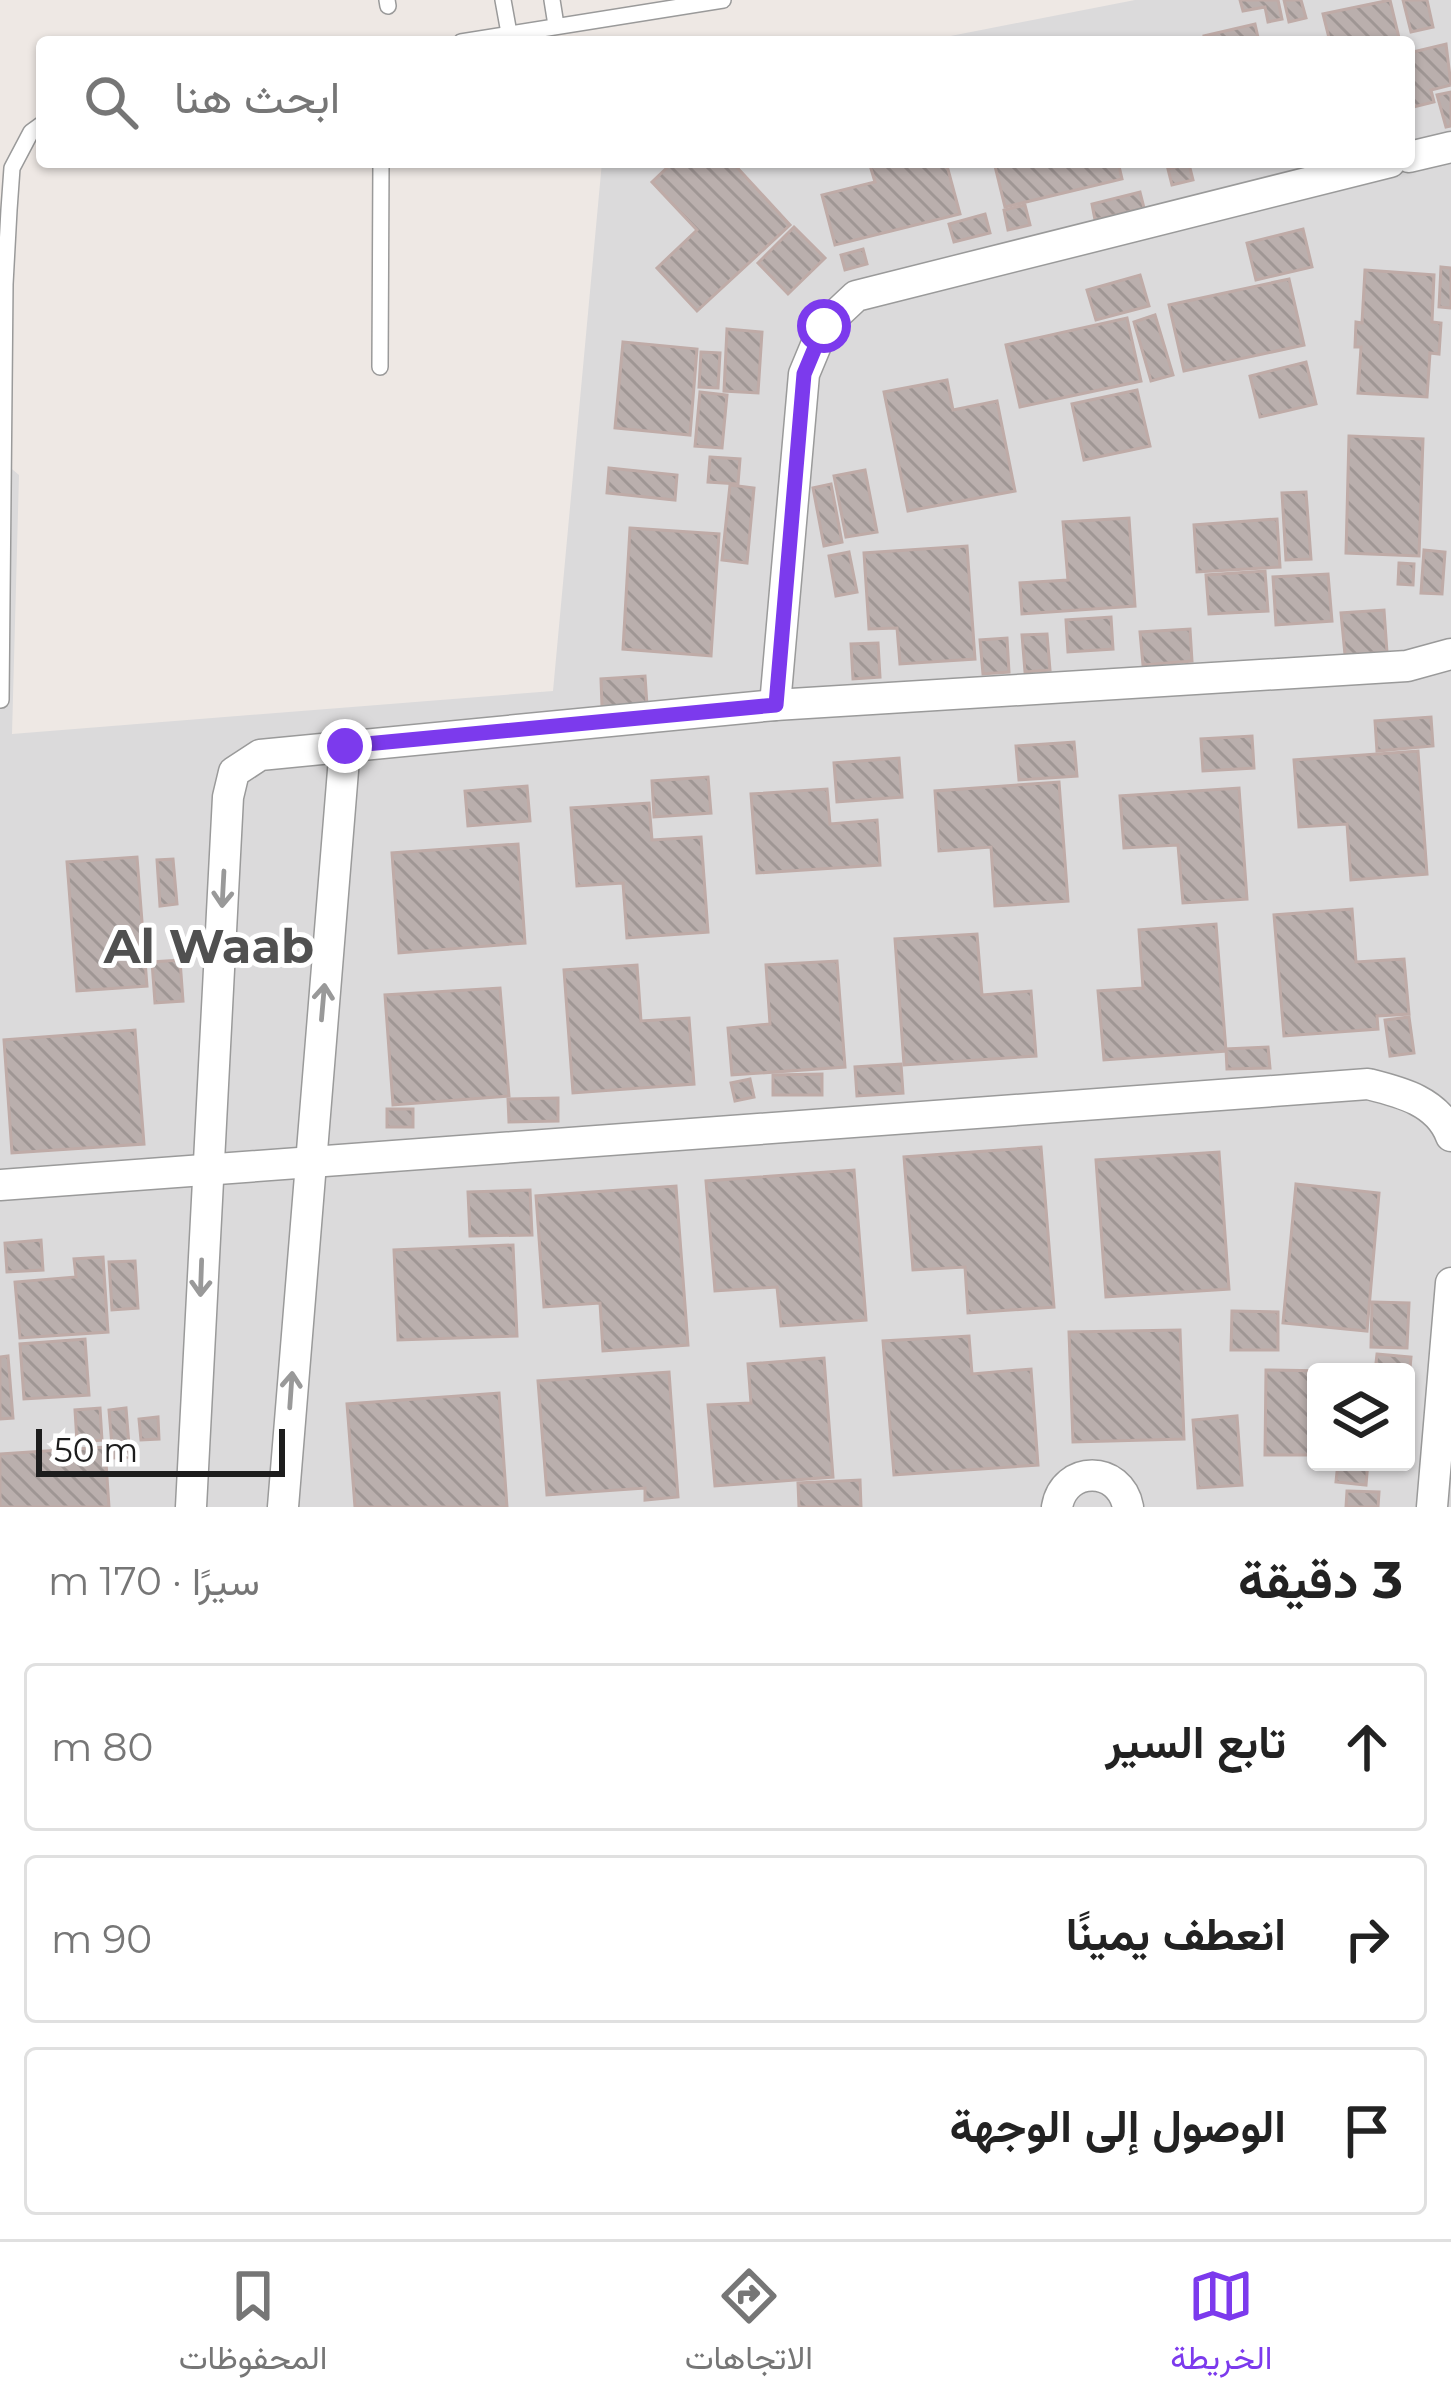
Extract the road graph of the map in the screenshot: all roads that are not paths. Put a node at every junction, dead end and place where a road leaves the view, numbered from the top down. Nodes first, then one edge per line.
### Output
1 (503, 0) edge
2 (552, 0) edge
3 (723, 0) edge
4 (608, 8) edge
5 (556, 25) junction
6 (509, 33) junction
7 (493, 36) edge
8 (36, 128) edge
9 (1451, 147) edge
10 (1415, 156) edge
11 (381, 168) edge
12 (1366, 168) edge
13 (2, 287) edge
14 (380, 367) dead end
15 (3, 400) edge
16 (1451, 654) edge
17 (1, 700) edge
18 (776, 705) junction
19 (345, 746) junction
20 (1451, 1136) edge
21 (309, 1162) junction
22 (206, 1169) junction
23 (0, 1185) edge
24 (1451, 1282) edge
25 (191, 1507) edge
26 (283, 1507) edge
27 (1057, 1507) edge
28 (1128, 1507) edge
29 (1432, 1507) edge

1 - 6 lane
2 - 5 lane
3 - 4 lane
4 - 5 lane
5 - 6 lane
6 - 7 lane
8 - 13 lane
9 - 10 street
11 - 14 lane
12 - 18 street
13 - 15 lane
15 - 17 lane
16 - 18 street
18 - 19 street
21 -> 19 street
19 -> 22 street
20 - 21 street
21 - 22 street
26 -> 21 street
22 - 23 street
22 -> 25 street
24 - 29 street
27 - 28 street

